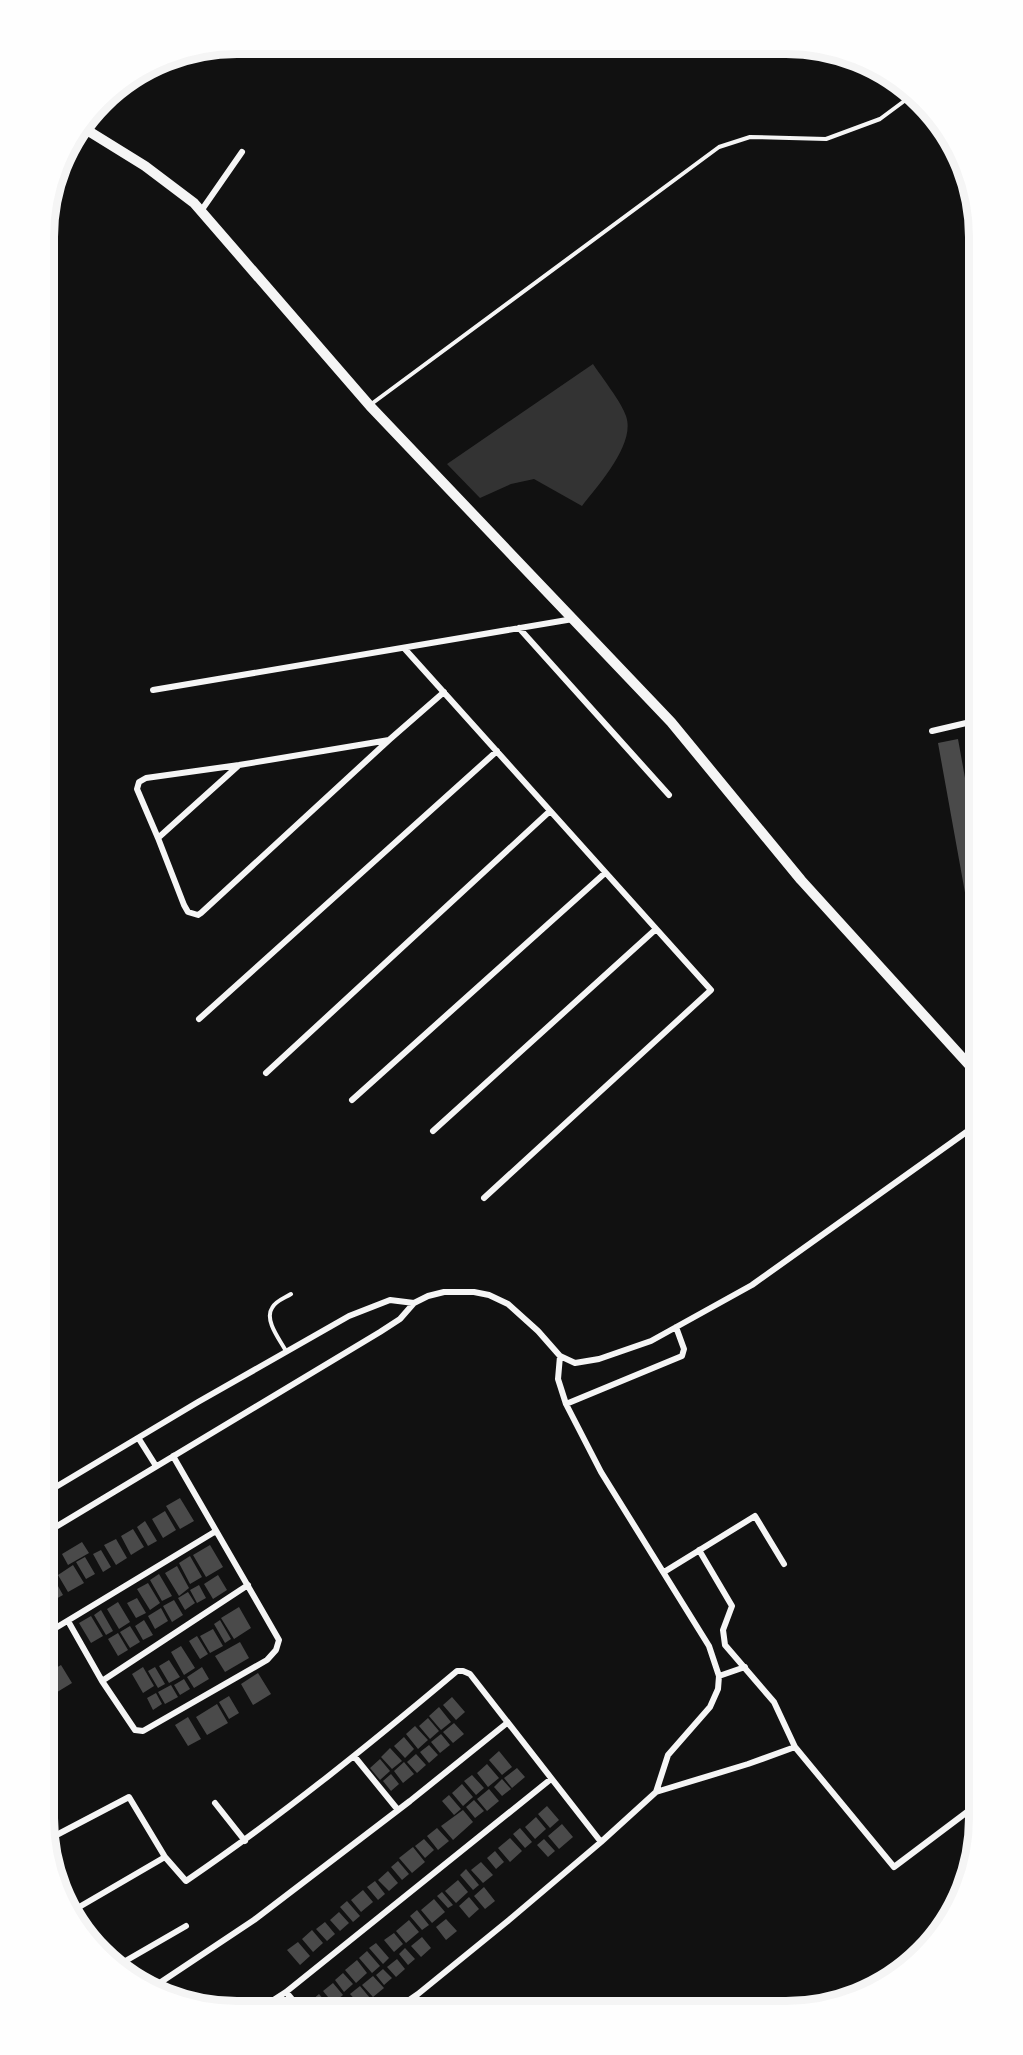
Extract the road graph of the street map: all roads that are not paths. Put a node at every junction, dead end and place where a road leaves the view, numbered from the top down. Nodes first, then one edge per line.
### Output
1 (907, 99) edge
2 (88, 131) edge
3 (242, 152) dead end
4 (201, 211) junction
5 (369, 406) junction
6 (573, 619) junction
7 (519, 628) junction
8 (404, 648) junction
9 (153, 690) dead end
10 (444, 692) junction
11 (969, 722) edge
12 (932, 731) dead end
13 (389, 740) junction
14 (497, 751) junction
15 (238, 765) junction
16 (669, 795) dead end
17 (550, 811) junction
18 (158, 838) junction
19 (605, 873) junction
20 (656, 929) junction
21 (199, 1019) dead end
22 (969, 1065) edge
23 (266, 1073) dead end
24 (352, 1100) dead end
25 (969, 1130) edge
26 (433, 1131) dead end
27 (484, 1198) dead end
28 (291, 1294) dead end
29 (414, 1303) junction
30 (675, 1328) junction
31 (286, 1352) junction
32 (560, 1356) junction
33 (566, 1404) junction
34 (139, 1439) junction
35 (173, 1456) junction
36 (156, 1466) junction
37 (54, 1488) edge
38 (54, 1527) edge
39 (216, 1531) junction
40 (699, 1550) junction
41 (784, 1564) dead end
42 (664, 1572) junction
43 (248, 1585) junction
44 (68, 1621) junction
45 (54, 1629) edge
46 (744, 1667) junction
47 (719, 1676) junction
48 (102, 1681) junction
49 (507, 1723) junction
50 (795, 1747) junction
51 (354, 1756) junction
52 (551, 1779) junction
53 (656, 1792) junction
54 (215, 1803) dead end
55 (398, 1810) junction
56 (969, 1811) edge
57 (55, 1836) edge
58 (245, 1841) junction
59 (601, 1842) junction
60 (165, 1857) junction
61 (78, 1908) edge
62 (186, 1926) dead end
63 (124, 1962) edge
64 (159, 1983) edge
65 (286, 1992) junction
66 (272, 2001) edge
67 (294, 2001) edge
68 (408, 2001) edge

1 - 5 lane
2 - 4 main road
3 - 4 street
4 - 5 main road
5 - 6 main road
6 - 7 street
6 - 22 main road
7 - 8 street
7 - 16 street
8 - 9 street
8 - 10 street
10 - 13 street
10 - 14 street
11 - 12 street
13 - 15 street
13 - 18 street
14 - 17 street
14 - 21 street
15 - 18 street
15 - 18 street
17 - 19 street
17 - 23 street
19 - 20 street
19 - 24 street
20 - 26 street
20 - 27 street
25 - 30 street
28 - 31 lane
29 - 31 street
29 - 32 street
29 - 35 street
30 - 32 street
30 - 33 street
31 - 34 street
32 - 33 street
33 - 42 street
34 - 36 street
34 - 37 street
35 - 36 street
35 - 39 street
36 - 38 street
39 - 43 street
39 - 44 street
40 - 41 street
40 - 42 street
40 - 46 street
42 - 47 street
43 - 48 street
43 - 48 street
44 - 45 street
44 - 48 street
46 - 47 street
46 - 50 street
47 - 53 street
49 - 51 street
49 - 52 street
49 - 55 street
50 - 53 street
50 - 56 street
51 - 55 street
51 - 58 street
52 - 59 street
52 - 65 street
53 - 59 street
54 - 58 street
55 - 64 street
57 - 60 street
58 - 60 street
59 - 68 street
60 - 61 street
62 - 63 street
65 - 66 street
65 - 67 street

